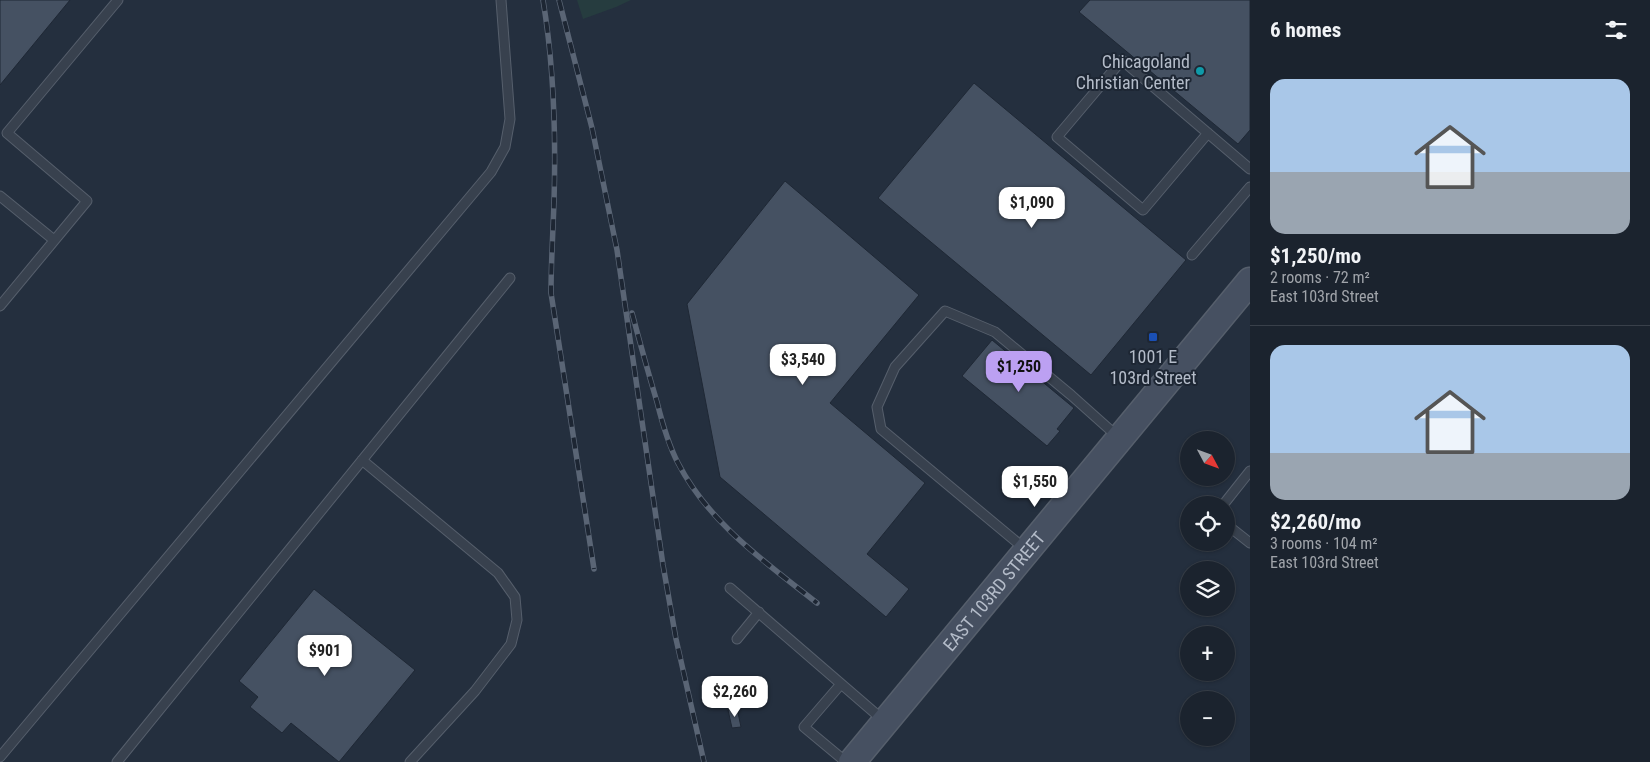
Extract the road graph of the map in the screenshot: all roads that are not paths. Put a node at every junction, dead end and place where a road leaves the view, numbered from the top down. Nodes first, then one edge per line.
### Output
1 (118, 0) edge
2 (501, 0) edge
3 (1208, 133) junction
4 (1250, 169) edge
5 (1250, 187) edge
6 (0, 196) edge
7 (54, 240) junction
8 (1192, 255) dead end
9 (510, 278) dead end
10 (1250, 281) edge
11 (0, 306) edge
12 (1120, 438) junction
13 (362, 460) junction
14 (1250, 471) edge
15 (1230, 496) edge
16 (1235, 531) edge
17 (1250, 543) edge
18 (1027, 551) junction
19 (730, 588) dead end
20 (759, 612) junction
21 (737, 639) dead end
22 (841, 684) junction
23 (885, 722) junction
24 (0, 757) edge
25 (855, 760) edge
26 (117, 762) edge
27 (410, 762) edge

1 - 7 lane
2 - 24 lane
3 - 3 lane
3 - 4 lane
5 - 8 lane
6 - 7 lane
7 - 11 lane
9 - 13 lane
10 - 12 main road, EAST 103RD STREET
12 - 18 main road, EAST 103RD STREET
12 - 18 lane
13 - 26 lane
13 - 27 lane
14 - 15 lane
16 - 17 lane
18 - 23 main road, EAST 103RD STREET
19 - 20 lane
20 - 21 lane
20 - 22 lane
22 - 23 lane
22 - 25 lane
23 - 25 main road, EAST 103RD STREET

